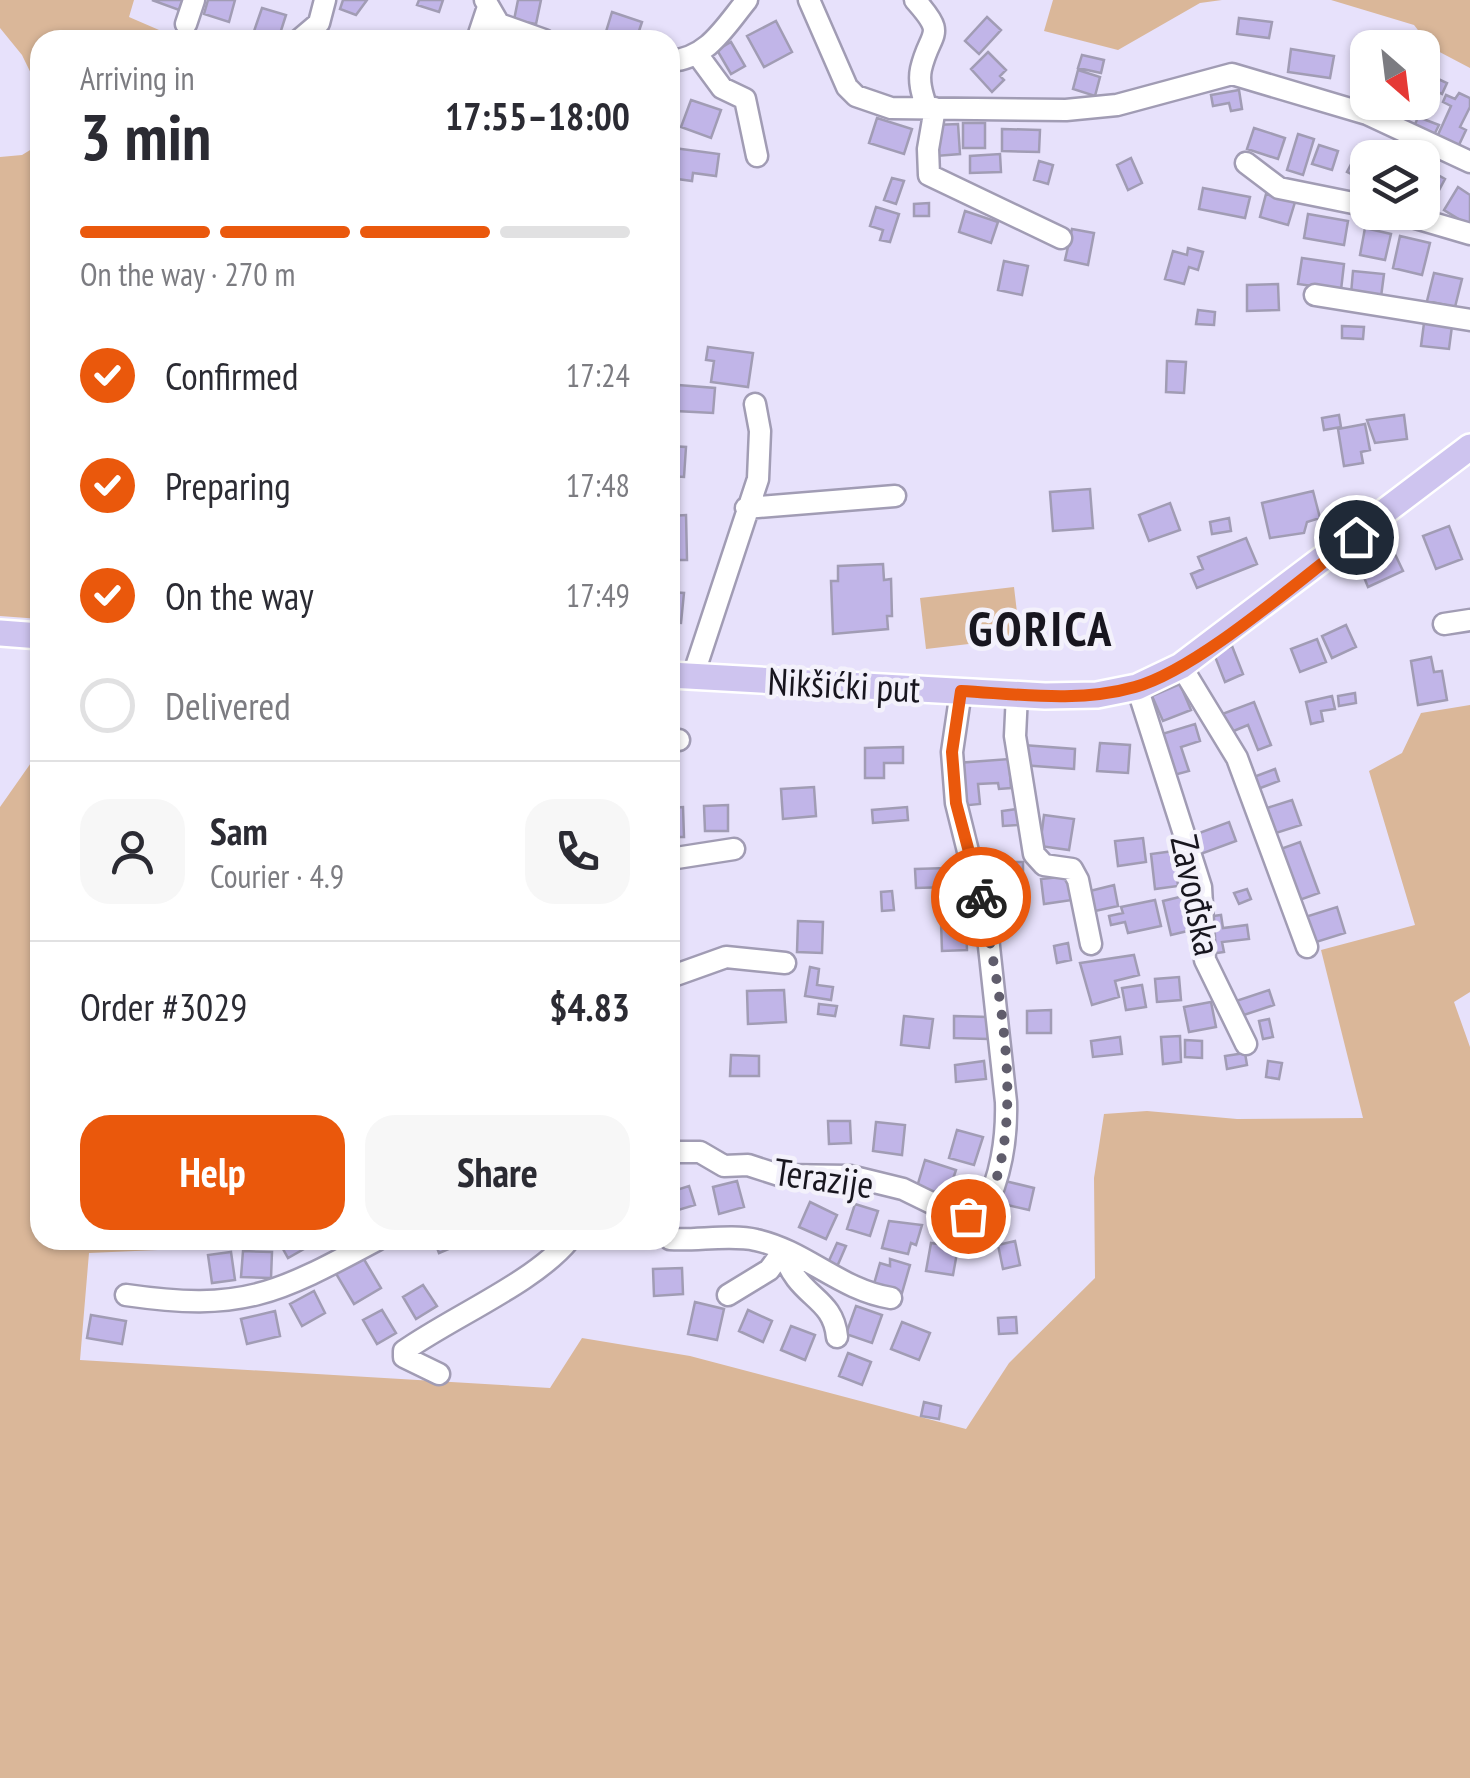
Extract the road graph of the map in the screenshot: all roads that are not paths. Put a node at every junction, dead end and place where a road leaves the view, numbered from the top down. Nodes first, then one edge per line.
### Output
1 (194, 0) edge
2 (326, 0) edge
3 (746, 0) edge
4 (809, 0) edge
5 (914, 0) edge
6 (486, 5) edge
7 (186, 24) dead end
8 (311, 30) edge
9 (479, 30) edge
10 (516, 30) edge
11 (696, 54) junction
12 (680, 59) edge
13 (931, 108) junction
14 (757, 156) dead end
15 (1470, 162) edge
16 (1246, 163) dead end
17 (1350, 202) edge
18 (1440, 225) edge
19 (1470, 234) edge
20 (1061, 238) dead end
21 (1315, 295) dead end
22 (1470, 320) edge
23 (755, 404) dead end
24 (1470, 447) edge
25 (895, 496) dead end
26 (746, 508) junction
27 (1470, 620) edge
28 (1444, 624) dead end
29 (0, 633) edge
30 (30, 635) edge
31 (1181, 666) junction
32 (682, 676) edge
33 (1137, 687) junction
34 (961, 691) junction
35 (1018, 694) junction
36 (734, 849) dead end
37 (680, 857) edge
38 (1090, 944) dead end
39 (1307, 947) dead end
40 (785, 963) dead end
41 (680, 973) edge
42 (1246, 1044) dead end
43 (680, 1152) edge
44 (680, 1239) edge
45 (359, 1250) edge
46 (561, 1250) edge
47 (783, 1252) junction
48 (126, 1295) dead end
49 (728, 1295) dead end
50 (891, 1298) dead end
51 (837, 1337) dead end
52 (439, 1374) dead end

1 - 7 street
2 - 8 street
3 - 11 street
4 - 13 street
5 - 13 street
6 - 9 street
6 - 10 street
11 - 12 street
11 - 14 street
13 - 15 street
13 - 20 street
16 - 17 street
18 - 19 street
21 - 22 street
23 - 26 street
24 - 31 main road, Nikšićki put
25 - 26 street
26 - 32 street
27 - 28 street
29 - 30 main road
31 - 33 main road, Nikšićki put
31 - 39 street
32 - 34 main road, Nikšićki put
33 - 35 main road, Nikšićki put
33 - 42 street, Zavođska
34 - 35 main road, Nikšićki put
34 - 43 street, Terazije
35 - 38 street
36 - 37 street
40 - 41 street
44 - 47 street, Terazije
45 - 48 street
46 - 52 street
47 - 49 street
47 - 50 street, Terazije
47 - 51 street

